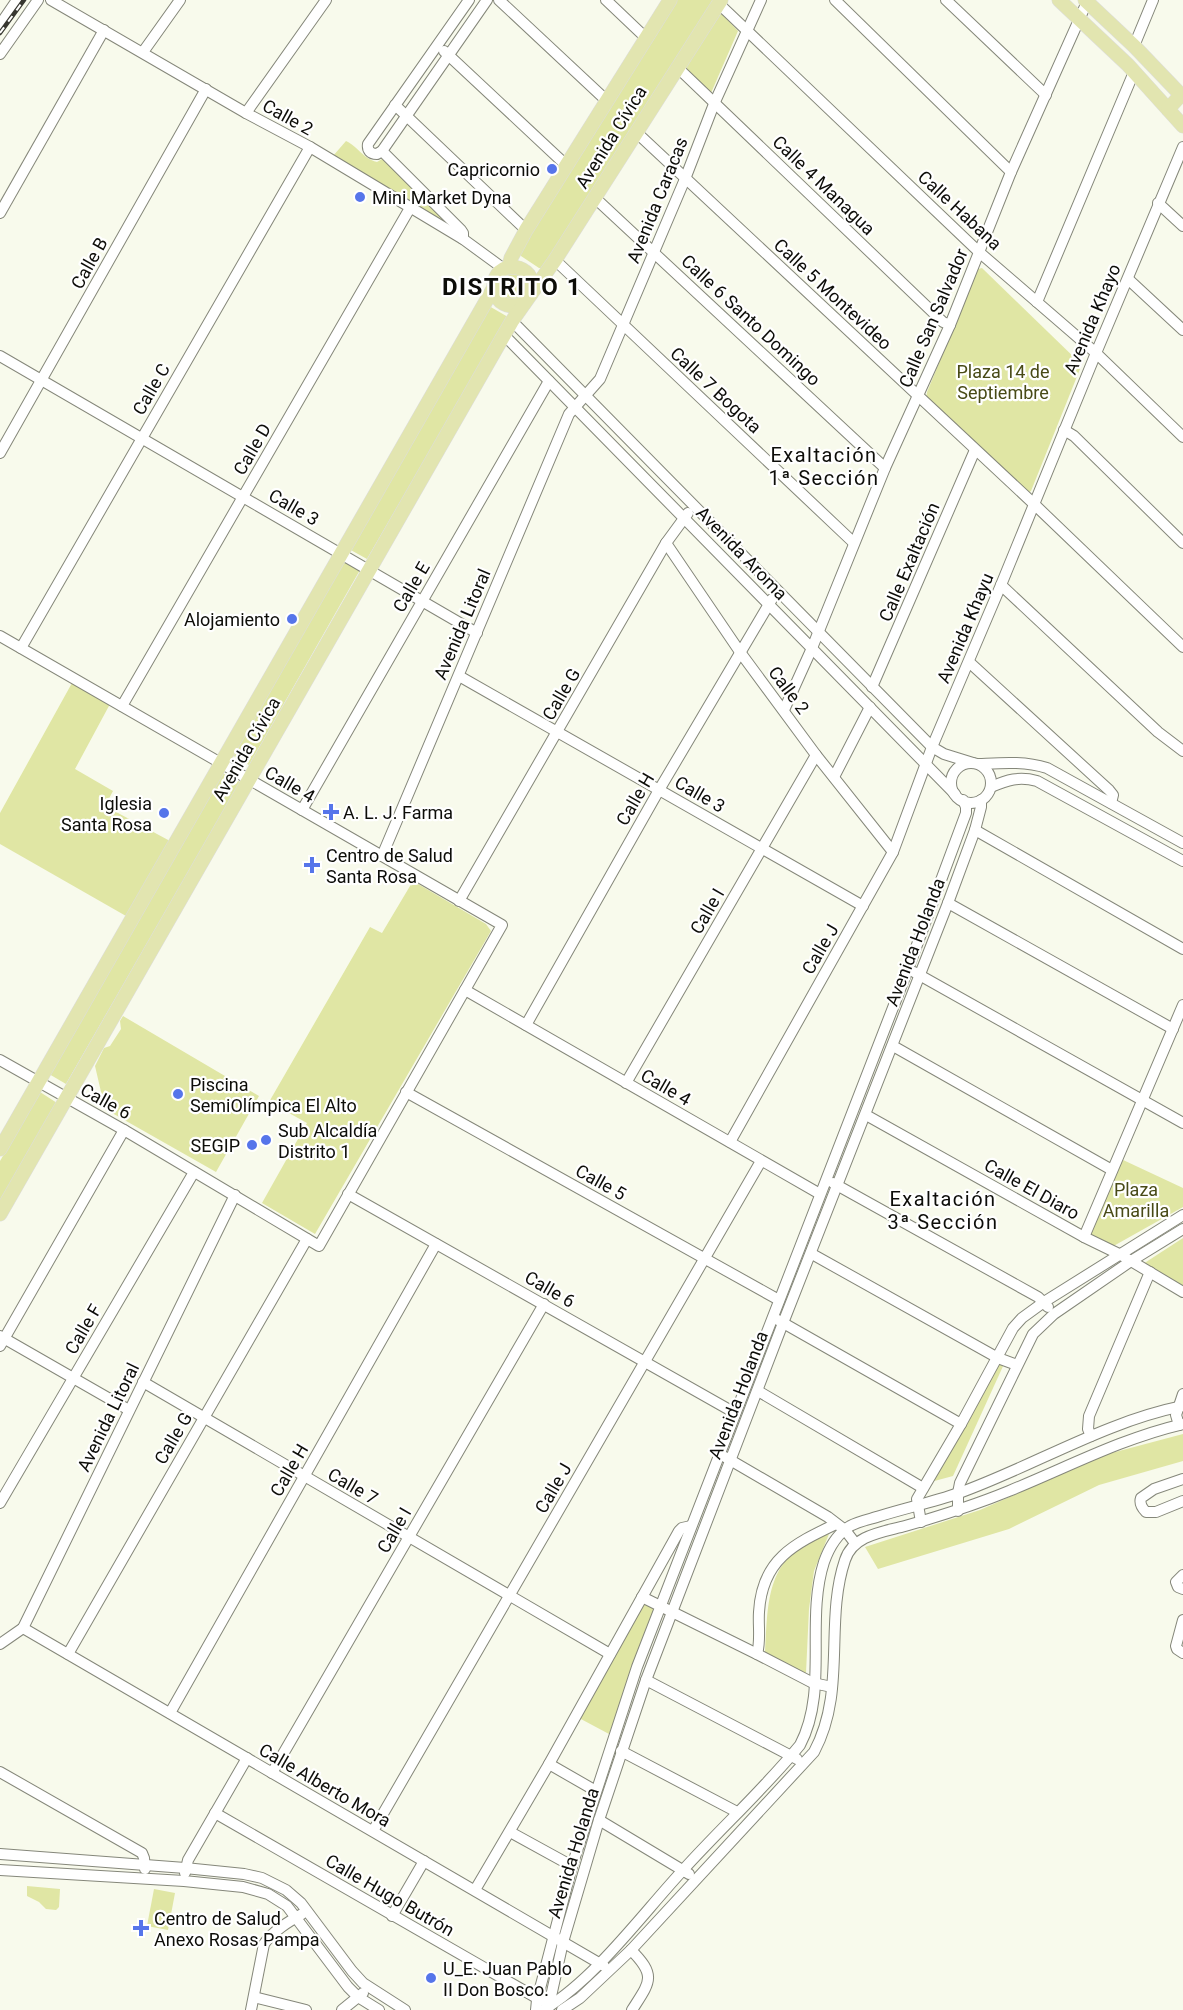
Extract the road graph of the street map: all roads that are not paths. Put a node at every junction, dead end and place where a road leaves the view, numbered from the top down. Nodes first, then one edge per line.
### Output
1 (17, 0) edge
2 (38, 0) edge
3 (51, 0) edge
4 (180, 0) edge
5 (326, 0) edge
6 (468, 0) edge
7 (487, 0) edge
8 (499, 0) edge
9 (606, 0) edge
10 (670, 0) edge
11 (761, 0) edge
12 (835, 0) edge
13 (946, 0) edge
14 (1059, 0) edge
15 (1153, 0) edge
16 (1086, 1) edge
17 (719, 2) edge
18 (1078, 19) junction
19 (0, 25) edge
20 (104, 30) junction
21 (746, 30) junction
22 (646, 38) junction
23 (438, 44) junction
24 (1134, 46) junction
25 (143, 52) junction
26 (0, 54) edge
27 (449, 56) junction
28 (676, 67) junction
29 (1134, 72) junction
30 (206, 89) junction
31 (1182, 94) edge
32 (1046, 96) junction
33 (607, 101) junction
34 (714, 104) junction
35 (395, 105) junction
36 (1168, 109) junction
37 (246, 113) junction
38 (407, 117) junction
39 (1183, 126) edge
40 (636, 132) junction
41 (309, 147) junction
42 (1183, 147) edge
43 (382, 151) junction
44 (567, 166) junction
45 (1011, 172) junction
46 (685, 179) junction
47 (594, 197) junction
48 (1158, 203) junction
49 (410, 208) junction
50 (0, 213) edge
51 (1183, 226) edge
52 (526, 230) junction
53 (463, 239) junction
54 (654, 252) junction
55 (979, 252) junction
56 (555, 260) junction
57 (507, 268) junction
58 (1128, 279) junction
59 (493, 289) junction
60 (528, 298) junction
61 (1037, 302) junction
62 (512, 321) junction
63 (950, 325) junction
64 (624, 326) junction
65 (1183, 330) edge
66 (504, 335) junction
67 (1096, 352) junction
68 (0, 356) edge
69 (42, 381) junction
70 (549, 381) junction
71 (586, 396) junction
72 (918, 396) junction
73 (575, 406) junction
74 (1064, 430) junction
75 (142, 437) junction
76 (1183, 437) edge
77 (975, 450) junction
78 (0, 453) edge
79 (885, 468) junction
80 (244, 497) junction
81 (1034, 504) junction
82 (694, 506) junction
83 (683, 517) junction
84 (666, 543) junction
85 (854, 543) junction
86 (1183, 543) edge
87 (341, 554) junction
88 (369, 570) junction
89 (1001, 585) junction
90 (777, 591) junction
91 (422, 602) junction
92 (769, 604) junction
93 (818, 632) junction
94 (477, 633) junction
95 (0, 636) edge
96 (1183, 647) edge
97 (21, 648) junction
98 (812, 648) junction
99 (740, 652) junction
100 (969, 662) junction
101 (459, 676) junction
102 (872, 687) junction
103 (122, 706) junction
104 (870, 707) junction
105 (784, 710) junction
106 (558, 732) junction
107 (932, 747) junction
108 (1183, 751) edge
109 (816, 755) junction
110 (222, 764) junction
111 (976, 764) junction
112 (927, 765) junction
113 (834, 777) junction
114 (249, 780) junction
115 (990, 787) junction
116 (658, 789) junction
117 (959, 797) junction
118 (981, 800) junction
119 (1111, 803) junction
120 (302, 810) junction
121 (963, 818) junction
122 (976, 827) junction
123 (1183, 843) edge
124 (762, 848) junction
125 (893, 852) junction
126 (382, 856) junction
127 (1183, 861) edge
128 (459, 900) junction
129 (948, 903) junction
130 (863, 906) junction
131 (1183, 949) edge
132 (908, 969) junction
133 (919, 974) junction
134 (465, 990) junction
135 (1183, 1005) edge
136 (526, 1025) junction
137 (1173, 1029) junction
138 (893, 1046) junction
139 (0, 1060) edge
140 (38, 1082) junction
141 (626, 1083) junction
142 (406, 1092) junction
143 (67, 1098) junction
144 (1142, 1101) junction
145 (866, 1115) junction
146 (1183, 1123) edge
147 (124, 1130) junction
148 (729, 1142) junction
149 (0, 1149) edge
150 (761, 1161) junction
151 (1112, 1170) junction
152 (194, 1172) junction
153 (826, 1179) junction
154 (839, 1186) junction
155 (348, 1194) junction
156 (820, 1194) junction
157 (235, 1195) junction
158 (0, 1214) edge
159 (1183, 1215) edge
160 (1183, 1229) edge
161 (1084, 1237) junction
162 (307, 1239) junction
163 (436, 1244) junction
164 (812, 1254) junction
165 (1126, 1258) junction
166 (705, 1259) junction
167 (1149, 1272) junction
168 (1183, 1292) edge
169 (779, 1300) junction
170 (1044, 1302) junction
171 (544, 1304) junction
172 (1054, 1314) junction
173 (772, 1317) junction
174 (783, 1323) junction
175 (1, 1340) edge
176 (998, 1358) junction
177 (645, 1362) junction
178 (1017, 1365) junction
179 (73, 1379) junction
180 (143, 1382) junction
181 (758, 1391) junction
182 (1183, 1394) edge
183 (1180, 1406) edge
184 (129, 1410) junction
185 (735, 1413) junction
186 (204, 1418) junction
187 (961, 1424) junction
188 (1181, 1425) edge
189 (1090, 1436) junction
190 (719, 1454) junction
191 (731, 1460) junction
192 (304, 1476) junction
193 (1183, 1479) edge
194 (923, 1488) junction
195 (958, 1493) junction
196 (1183, 1501) edge
197 (0, 1503) edge
198 (916, 1504) junction
199 (958, 1511) junction
200 (921, 1522) junction
201 (691, 1526) junction
202 (841, 1527) junction
203 (409, 1537) junction
204 (855, 1543) junction
205 (1183, 1575) edge
206 (1183, 1589) edge
207 (509, 1595) junction
208 (642, 1597) junction
209 (661, 1605) junction
210 (673, 1611) junction
211 (1183, 1620) edge
212 (23, 1628) junction
213 (0, 1644) edge
214 (1183, 1653) edge
215 (68, 1654) junction
216 (610, 1654) junction
217 (758, 1654) junction
218 (646, 1680) junction
219 (815, 1684) junction
220 (832, 1687) junction
221 (170, 1713) junction
222 (621, 1751) junction
223 (792, 1756) junction
224 (247, 1758) junction
225 (549, 1764) junction
226 (804, 1764) junction
227 (0, 1772) edge
228 (272, 1773) junction
229 (596, 1791) junction
230 (737, 1812) junction
231 (214, 1814) junction
232 (599, 1820) junction
233 (373, 1831) junction
234 (510, 1832) junction
235 (0, 1854) edge
236 (424, 1861) junction
237 (145, 1864) junction
238 (572, 1866) junction
239 (185, 1868) junction
240 (683, 1869) junction
241 (0, 1870) edge
242 (145, 1879) junction
243 (696, 1880) junction
244 (184, 1881) junction
245 (475, 1890) junction
246 (307, 1911) junction
247 (392, 1916) junction
248 (296, 1917) junction
249 (559, 1939) junction
250 (631, 1950) junction
251 (600, 1963) junction
252 (611, 1971) junction
253 (368, 1988) junction
254 (254, 1997) junction
255 (358, 1997) junction
256 (536, 2005) edge
257 (547, 2008) edge
258 (251, 2010) edge
259 (306, 2010) edge
260 (342, 2010) edge
261 (380, 2010) edge
262 (405, 2010) edge
263 (562, 2010) edge
264 (632, 2010) edge

1 - 19 street
2 - 26 street
3 - 20 street, Calle 2
4 - 25 street
5 - 37 street
6 - 23 street
7 - 27 street
8 - 33 street
9 - 22 street
10 - 22 main road, Avenida Cívica
11 - 21 street, Avenida Caracas
12 - 45 street
13 - 32 street
14 - 18 main road
15 - 24 street
16 - 18 street, Calle San Salvador
16 - 24 main road
17 - 21 street, Calle Habana
17 - 28 main road, Avenida Cívica
18 - 29 main road
18 - 32 street, Calle San Salvador
20 - 25 street, Calle 2
20 - 50 street
21 - 34 street, Avenida Caracas
21 - 55 street, Calle Habana
22 - 33 main road, Avenida Cívica
23 - 27 street
23 - 35 street
24 - 31 main road
25 - 30 street, Calle 2
27 - 38 street
27 - 44 street
28 - 34 street, Calle 4 Managua
28 - 40 main road, Avenida Cívica
29 - 36 main road
29 - 61 street
30 - 37 street, Calle 2
30 - 69 street, Calle B
31 - 36 main road
32 - 45 street, Calle San Salvador
33 - 44 main road, Avenida Cívica
34 - 46 street, Avenida Caracas
34 - 63 street, Calle 4 Managua
35 - 38 street
35 - 43 street
36 - 39 main road
37 - 41 street, Calle 2
38 - 43 street
38 - 52 street
40 - 46 street, Calle 5 Montevideo
40 - 47 main road, Avenida Cívica
41 - 49 street, Calle 2
41 - 75 street, Calle C
42 - 48 street, Avenida Khayo
43 - 53 street
44 - 52 main road, Avenida Cívica
45 - 55 street, Calle San Salvador
46 - 54 street, Avenida Caracas
46 - 72 street, Calle 5 Montevideo
47 - 54 street, Calle 6 Santo Domingo
47 - 56 main road, Avenida Cívica
48 - 51 street
48 - 58 street, Avenida Khayo
49 - 53 street, Calle 2
49 - 80 street, Calle D
52 - 57 main road, Avenida Cívica
53 - 57 street, Calle 2
54 - 64 street, Avenida Caracas
54 - 79 street, Calle 6 Santo Domingo
55 - 61 street, Calle Habana
55 - 63 street, Calle San Salvador
56 - 60 main road, Avenida Cívica
56 - 64 street, Calle 7 Bogota
57 - 59 main road
57 - 60 main road
58 - 65 street
58 - 67 street, Avenida Khayo
59 - 60 main road
59 - 87 main road, Avenida Cívica
60 - 62 main road, Avenida Cívica
61 - 67 street, Calle Habana
62 - 66 main road, Avenida Cívica
62 - 71 street, Avenida Aroma
63 - 72 street, Calle San Salvador
64 - 71 street, Avenida Caracas
64 - 85 street, Calle 7 Bogota
66 - 70 street, Avenida Aroma
66 - 88 main road, Avenida Cívica
67 - 74 street, Avenida Khayo
67 - 76 street, Calle Habana
68 - 69 street, Calle 3
69 - 75 street, Calle 3
69 - 78 street, Calle B
70 - 73 street, Avenida Aroma
70 - 91 street, Calle E
71 - 73 street, Avenida Caracas
71 - 82 street, Avenida Aroma
72 - 77 street, Calle 5 Montevideo
72 - 79 street, Calle San Salvador
73 - 83 street, Avenida Aroma
73 - 94 street, Avenida Litoral
74 - 81 street, Avenida Khayo
74 - 86 street
75 - 80 street, Calle 3
75 - 97 street, Calle C
77 - 81 street, Calle 5 Montevideo
77 - 102 street, Calle Exaltación
79 - 85 street, Calle San Salvador
80 - 87 street, Calle 3
80 - 103 street, Calle D
81 - 89 street, Avenida Khayu
81 - 96 street, Calle 5 Montevideo
82 - 83 street, Calle G
82 - 90 street, Avenida Aroma
83 - 84 street, Calle G
83 - 92 street, Avenida Aroma
84 - 99 street, Calle 2
84 - 106 street, Calle G
85 - 93 street, Calle San Salvador
87 - 88 street, Calle 3
87 - 110 main road, Avenida Cívica
88 - 91 street, Calle 3
88 - 114 main road, Avenida Cívica
89 - 100 street, Avenida Khayu
89 - 108 street
90 - 92 street, Calle H
90 - 93 street, Avenida Aroma
91 - 94 street, Calle 3
91 - 120 street, Calle E
92 - 98 street, Avenida Aroma
92 - 99 street, Calle H
93 - 98 street, Calle San Salvador
93 - 102 street, Avenida Aroma
94 - 101 street, Avenida Litoral
95 - 97 street, Calle 4
97 - 103 street, Calle 4
98 - 104 street, Avenida Aroma
98 - 105 street, Calle San Salvador
99 - 105 street, Calle 2
99 - 116 street, Calle H
100 - 107 street, Avenida Khayu
100 - 119 street
101 - 106 street, Calle 3
101 - 126 street, Avenida Litoral
102 - 107 street, Avenida Aroma
103 - 110 street, Calle 4
104 - 112 street, Avenida Aroma
104 - 113 street
105 - 109 street, Calle 2
106 - 116 street, Calle 3
106 - 128 street, Calle G
107 - 111 street, Avenida Aroma
107 - 112 street, Avenida Khayu
109 - 113 street, Calle 2
109 - 124 street, Calle I
110 - 114 street, Calle 4
110 - 140 main road, Avenida Cívica
111 - 115 street
111 - 117 street
111 - 119 street, Avenida Aroma
112 - 117 street, Avenida Aroma
112 - 125 street, Calle J
113 - 125 street, Calle 2
114 - 120 street, Calle 4
114 - 143 main road, Avenida Cívica
115 - 118 street
115 - 127 street
116 - 124 street, Calle 3
116 - 136 street, Calle H
117 - 118 street
117 - 121 street, Avenida Holanda
118 - 122 street, Avenida Holanda
119 - 123 street, Avenida Aroma
120 - 126 street, Calle 4
121 - 122 street
121 - 132 street, Avenida Holanda
122 - 129 street, Avenida Holanda
122 - 131 street
124 - 130 street, Calle 3
124 - 141 street, Calle I
125 - 130 street, Calle J
126 - 128 street, Calle 4
128 - 134 street, Calle 4
129 - 133 street, Avenida Holanda
129 - 137 street
130 - 148 street, Calle J
132 - 133 street
132 - 153 street, Avenida Holanda
133 - 138 street, Avenida Holanda
133 - 144 street
134 - 136 street, Calle 4
134 - 142 street
135 - 137 street
136 - 141 street, Calle 4
137 - 144 street
138 - 145 street, Avenida Holanda
138 - 151 street
139 - 140 street, Calle 6
140 - 143 street, Calle 6
140 - 149 main road, Avenida Cívica
141 - 148 street, Calle 4
142 - 155 street
142 - 166 street, Calle 5
143 - 147 street, Calle 6
143 - 158 main road, Avenida Cívica
144 - 146 street
144 - 151 street
145 - 154 street, Avenida Holanda
145 - 161 street, Calle El Diaro
147 - 152 street, Calle 6
147 - 175 street
148 - 150 street, Calle 4
150 - 156 street, Calle 4
150 - 166 street, Calle J
151 - 161 street
152 - 157 street, Calle 6
152 - 179 street, Calle F
153 - 154 street
153 - 156 street, Avenida Holanda
154 - 164 street, Avenida Holanda
154 - 170 street
155 - 162 street, Calle 6
155 - 163 street, Calle 6
156 - 169 street, Avenida Holanda
157 - 162 street, Calle 6
157 - 180 street, Avenida Litoral
159 - 165 street
160 - 165 street
161 - 165 street, Calle El Diaro
162 - 186 street, Calle G
163 - 171 street, Calle 6
163 - 192 street, Calle H
164 - 174 street, Avenida Holanda
164 - 176 street
165 - 167 street, Calle El Diaro
165 - 170 street
165 - 172 street
166 - 169 street, Calle 5
166 - 177 street, Calle J
167 - 168 street, Calle El Diaro
167 - 189 street
169 - 173 street, Avenida Holanda
170 - 172 street
170 - 176 street
171 - 177 street, Calle 6
171 - 203 street, Calle I
172 - 178 street
173 - 174 street
173 - 185 street, Avenida Holanda
174 - 181 street, Avenida Holanda
174 - 187 street
175 - 179 street
176 - 178 street
176 - 187 street
177 - 185 street, Calle 6
177 - 207 street, Calle J
178 - 195 street
179 - 184 street
179 - 197 street, Calle F
180 - 184 street, Avenida Litoral
180 - 186 street, Calle 7
181 - 191 street, Avenida Holanda
181 - 194 street
182 - 183 street
183 - 188 street
183 - 189 street
184 - 212 street, Avenida Litoral
185 - 190 street, Avenida Holanda
186 - 192 street, Calle 7
186 - 215 street, Calle G
187 - 194 street
188 - 199 street
189 - 195 street
190 - 191 street
190 - 201 street, Avenida Holanda
191 - 202 street
191 - 210 street, Avenida Holanda
192 - 203 street, Calle 7
192 - 221 street, Calle H
193 - 196 street
194 - 198 street
195 - 198 street
195 - 199 street
198 - 200 street
198 - 202 street
199 - 200 street
200 - 204 street
201 - 208 street
201 - 209 street, Avenida Holanda
202 - 204 street
202 - 217 street
202 - 219 street
203 - 207 street, Calle 7
203 - 228 street, Calle I
204 - 220 street
205 - 206 street
207 - 216 street, Calle 7
207 - 233 street, Calle J
208 - 209 street
208 - 216 street
209 - 210 street
209 - 229 street, Avenida Holanda
210 - 217 street
210 - 218 street, Avenida Holanda
211 - 214 street
212 - 213 street, Avenida Litoral
212 - 215 street, Calle Alberto Mora
215 - 221 street, Calle Alberto Mora
216 - 225 street
217 - 219 street
218 - 222 street, Avenida Holanda
218 - 223 street
219 - 220 street
219 - 223 street
220 - 226 street
221 - 224 street, Calle Alberto Mora
222 - 230 street
222 - 232 street, Avenida Holanda
223 - 226 street
223 - 230 street
224 - 228 street, Calle Alberto Mora
224 - 231 street
225 - 229 street
225 - 234 street
226 - 243 street
227 - 237 street
228 - 233 street, Calle Alberto Mora
229 - 238 street, Avenida Holanda
230 - 240 street
231 - 239 street
231 - 247 street, Calle Hugo Butrón
232 - 240 street
232 - 249 street, Avenida Holanda
233 - 236 street, Calle Alberto Mora
234 - 238 street
234 - 245 street
235 - 237 street
236 - 245 street, Calle Alberto Mora
236 - 247 street
237 - 239 street
237 - 242 street
238 - 249 street, Avenida Holanda
239 - 244 street
239 - 246 street
240 - 243 street
240 - 251 street
241 - 242 street
242 - 244 street
243 - 250 street
244 - 248 street
245 - 249 street, Calle Alberto Mora
246 - 248 street
246 - 253 street
247 - 256 street, Calle Hugo Butrón
248 - 254 street
248 - 255 street
249 - 251 street, Calle Alberto Mora
249 - 256 street, Avenida Holanda
249 - 257 street, Avenida Holanda
250 - 252 street
250 - 264 street
251 - 252 street, Calle Alberto Mora
251 - 257 street
252 - 263 street
253 - 255 street
253 - 262 street
254 - 258 street
254 - 259 street
255 - 260 street
255 - 261 street
256 - 257 street, Calle Hugo Butrón

